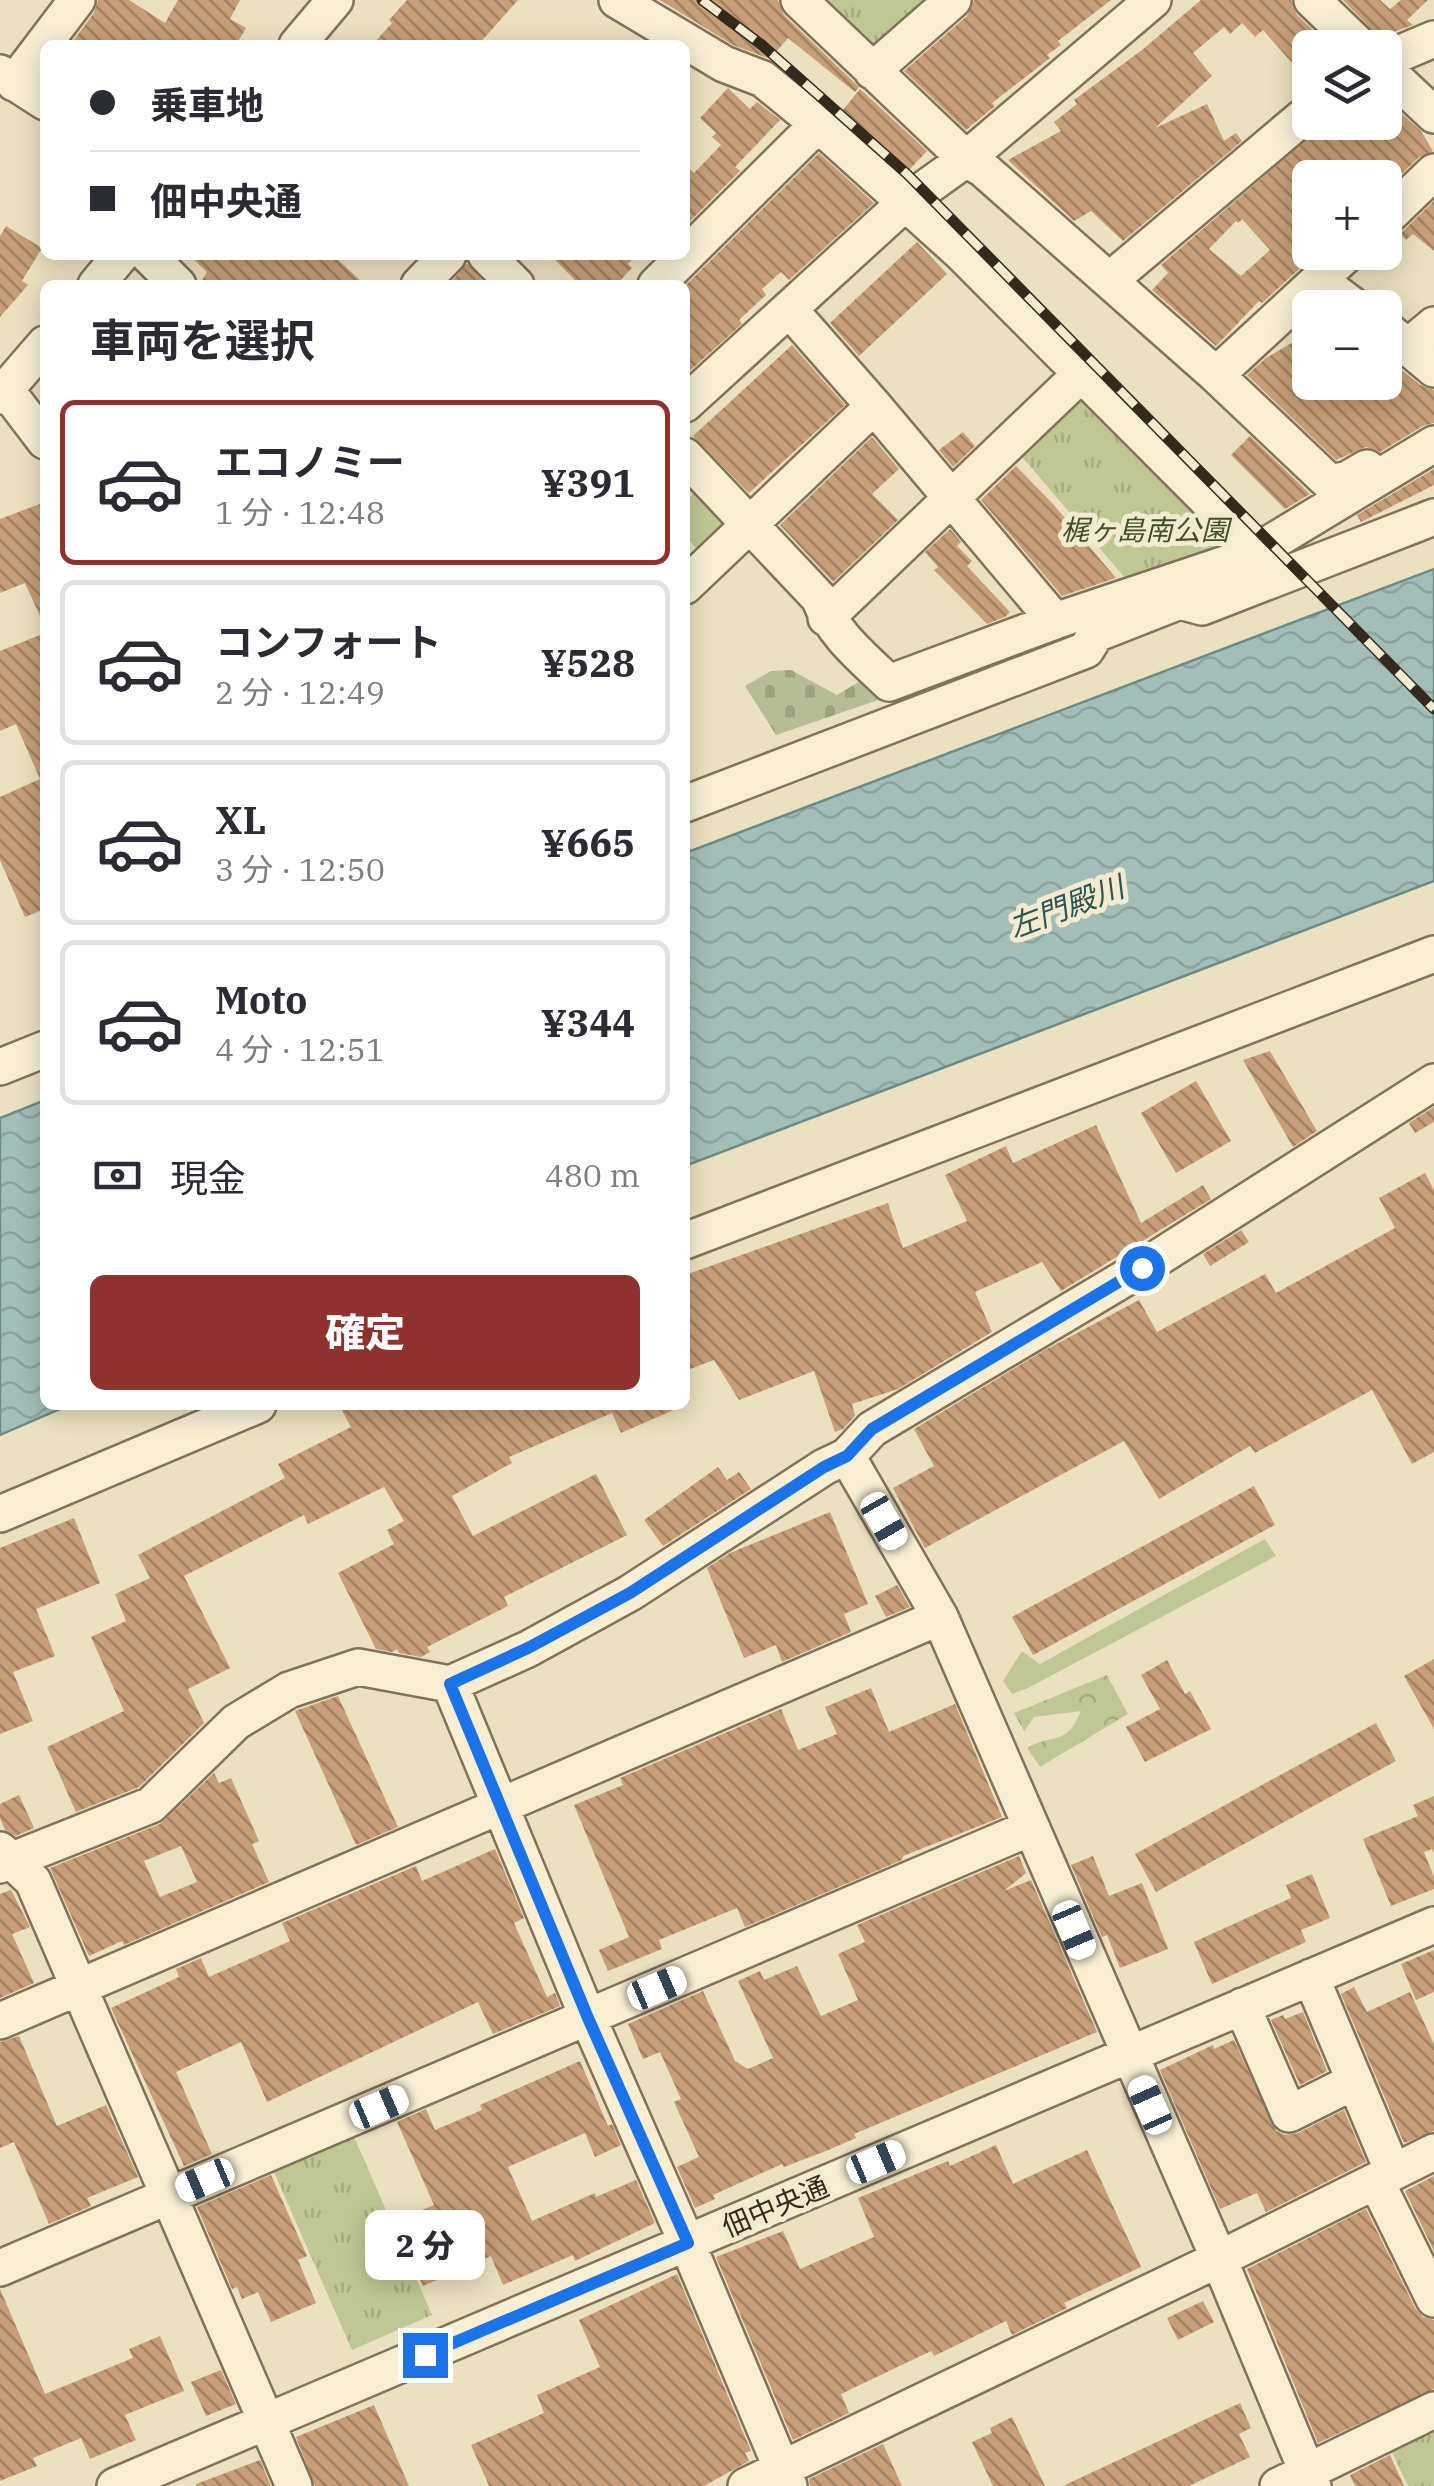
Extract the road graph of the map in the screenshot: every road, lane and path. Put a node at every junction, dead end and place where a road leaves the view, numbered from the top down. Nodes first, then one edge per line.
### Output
1 (76, 0) edge
2 (335, 0) edge
3 (618, 0) edge
4 (798, 0) edge
5 (953, 0) edge
6 (1153, 0) edge
7 (1312, 0) edge
8 (1343, 30) edge
9 (654, 37) edge
10 (1434, 39) edge
11 (41, 40) edge
12 (301, 40) edge
13 (40, 41) edge
14 (690, 51) edge
15 (1402, 52) edge
16 (872, 71) junction
17 (7, 78) edge
18 (1402, 86) edge
19 (40, 99) edge
20 (1434, 115) edge
21 (818, 124) junction
22 (1292, 126) edge
23 (966, 159) junction
24 (1434, 172) edge
25 (906, 202) junction
26 (1402, 202) edge
27 (690, 251) edge
28 (117, 260) edge
29 (153, 260) edge
30 (443, 260) edge
31 (491, 260) edge
32 (681, 260) edge
33 (1331, 270) edge
34 (100, 280) edge
35 (173, 280) edge
36 (424, 280) edge
37 (511, 280) edge
38 (661, 280) edge
39 (1110, 280) junction
40 (1320, 281) junction
41 (1332, 290) edge
42 (789, 309) junction
43 (40, 350) edge
44 (1082, 374) junction
45 (1216, 375) junction
46 (3, 393) edge
47 (690, 399) edge
48 (874, 406) junction
49 (1434, 431) edge
50 (40, 435) edge
51 (1434, 444) edge
52 (690, 461) edge
53 (952, 500) junction
54 (1434, 518) edge
55 (748, 525) junction
56 (1256, 553) junction
57 (690, 581) edge
58 (1180, 601) junction
59 (826, 618) junction
60 (1055, 622) junction
61 (690, 802) edge
62 (1434, 954) edge
63 (40, 1052) edge
64 (0, 1067) edge
65 (1434, 1082) edge
66 (690, 1239) edge
67 (246, 1410) edge
68 (847, 1456) junction
69 (0, 1514) edge
70 (940, 1617) junction
71 (450, 1684) junction
72 (499, 1804) junction
73 (1030, 1828) junction
74 (4, 1859) edge
75 (1434, 1924) edge
76 (1311, 1977) junction
77 (78, 1988) junction
78 (1242, 2006) junction
79 (588, 2018) junction
80 (0, 2021) edge
81 (1128, 2055) junction
82 (1355, 2081) junction
83 (1434, 2152) edge
84 (1384, 2176) junction
85 (170, 2195) junction
86 (688, 2243) junction
87 (1219, 2259) junction
88 (0, 2268) edge
89 (1434, 2299) edge
90 (1434, 2410) edge
91 (266, 2423) junction
92 (786, 2478) edge
93 (1299, 2481) edge
94 (115, 2486) edge
95 (294, 2486) edge
96 (746, 2486) edge

1 - 11 street
2 - 12 street
3 - 9 street
4 - 16 street
5 - 16 street
6 - 23 street
7 - 8 street
10 - 15 street
13 - 17 street
14 - 21 street
16 - 23 street
17 - 19 street
18 - 20 street
21 - 25 street
21 - 27 street
22 - 39 street
23 - 25 street
23 - 39 street
24 - 26 street
25 - 42 street
25 - 44 street
28 - 34 street
29 - 35 street
30 - 36 street
31 - 37 street
32 - 38 street
33 - 40 street
39 - 45 street
40 - 41 street
40 - 45 street
42 - 47 street
42 - 48 street
43 - 46 street
44 - 53 street
44 - 56 street
45 - 49 street
46 - 50 street
48 - 53 street
48 - 55 street
51 - 56 street
52 - 55 street
53 - 59 street
53 - 60 street
54 - 58 street
55 - 57 street
55 - 59 street
56 - 58 street
56 - 60 street
58 - 61 street
59 - 60 street
62 - 66 street
63 - 64 street
65 - 68 street
67 - 69 street
68 - 70 street
68 - 71 street
70 - 72 street
70 - 73 street
71 - 72 street
71 - 74 street
72 - 77 street
72 - 79 street
73 - 79 street
73 - 81 street
74 - 77 street
75 - 76 street, 佃中央通
76 - 78 street, 佃中央通
76 - 82 street
77 - 80 street
77 - 85 street
78 - 81 street, 佃中央通
78 - 82 street
79 - 85 street
79 - 86 street
81 - 86 street, 佃中央通
81 - 87 street
82 - 84 street
83 - 84 street
84 - 87 street
84 - 89 street
85 - 88 street
85 - 91 street
86 - 91 street, 佃中央通
86 - 92 street
87 - 92 street
87 - 93 street
90 - 93 street
91 - 94 street, 佃中央通
91 - 95 street
92 - 96 street

